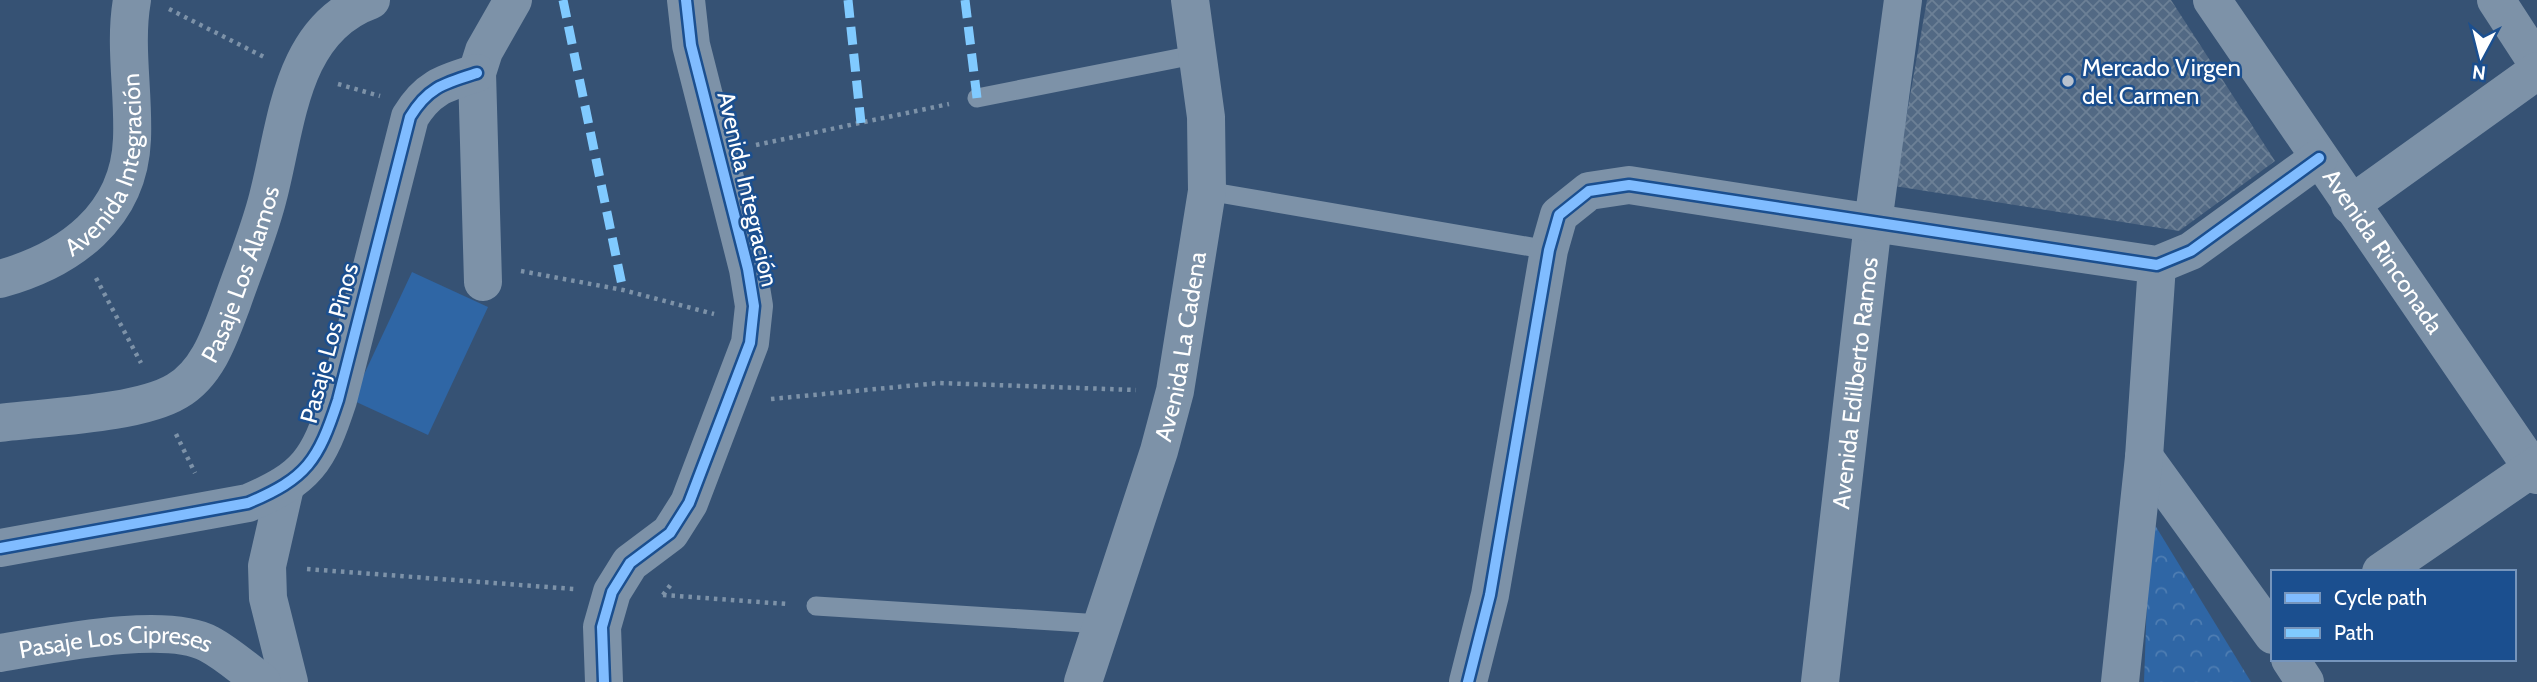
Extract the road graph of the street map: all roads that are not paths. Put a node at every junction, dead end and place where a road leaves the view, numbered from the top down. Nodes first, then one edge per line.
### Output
1 (132, 0) edge
2 (371, 0) edge
3 (513, 0) edge
4 (686, 0) edge
5 (1190, 0) edge
6 (1903, 0) edge
7 (2212, 0) edge
8 (2496, 0) edge
9 (1199, 54) junction
10 (2537, 63) edge
11 (2537, 71) edge
12 (477, 74) junction
13 (977, 98) road end
14 (2319, 158) junction
15 (1207, 191) junction
16 (2350, 205) junction
17 (1873, 223) junction
18 (1549, 250) junction
19 (2157, 265) junction
20 (483, 273) road end
21 (0, 279) edge
22 (0, 424) edge
23 (2144, 457) junction
24 (2535, 469) edge
25 (285, 487) junction
26 (0, 548) edge
27 (2384, 570) edge
28 (816, 606) road end
29 (1101, 624) junction
30 (2271, 632) edge
31 (0, 653) edge
32 (2291, 661) edge
33 (262, 682) edge
34 (289, 682) edge
35 (604, 682) edge
36 (1083, 682) edge
37 (1468, 682) edge
38 (1820, 682) edge
39 (2120, 682) edge
40 (2305, 682) edge

1 - 21 street, Avenida Integración
2 - 22 street, Pasaje Los Álamos
3 - 12 street
4 - 35 street, Avenida Integración
5 - 9 street, Avenida La Cadena
6 - 17 street, Avenida Edilberto Ramos
7 - 14 street, Avenida Rinconada
8 - 10 street
9 - 13 lane
9 - 15 street, Avenida La Cadena
11 - 16 street
12 - 20 street
12 - 25 street, Pasaje Los Pinos
14 - 16 street, Avenida Rinconada
14 - 19 street
15 - 18 lane
15 - 29 street, Avenida La Cadena
16 - 24 street, Avenida Rinconada
17 - 18 street
17 - 19 street
17 - 38 street, Avenida Edilberto Ramos
18 - 37 street
19 - 23 street
23 - 30 street
23 - 39 street
24 - 27 street
25 - 26 street, Pasaje Los Pinos
25 - 34 street
28 - 29 lane
29 - 36 street, Avenida La Cadena
31 - 33 street, Pasaje Los Cipreses
32 - 40 street

